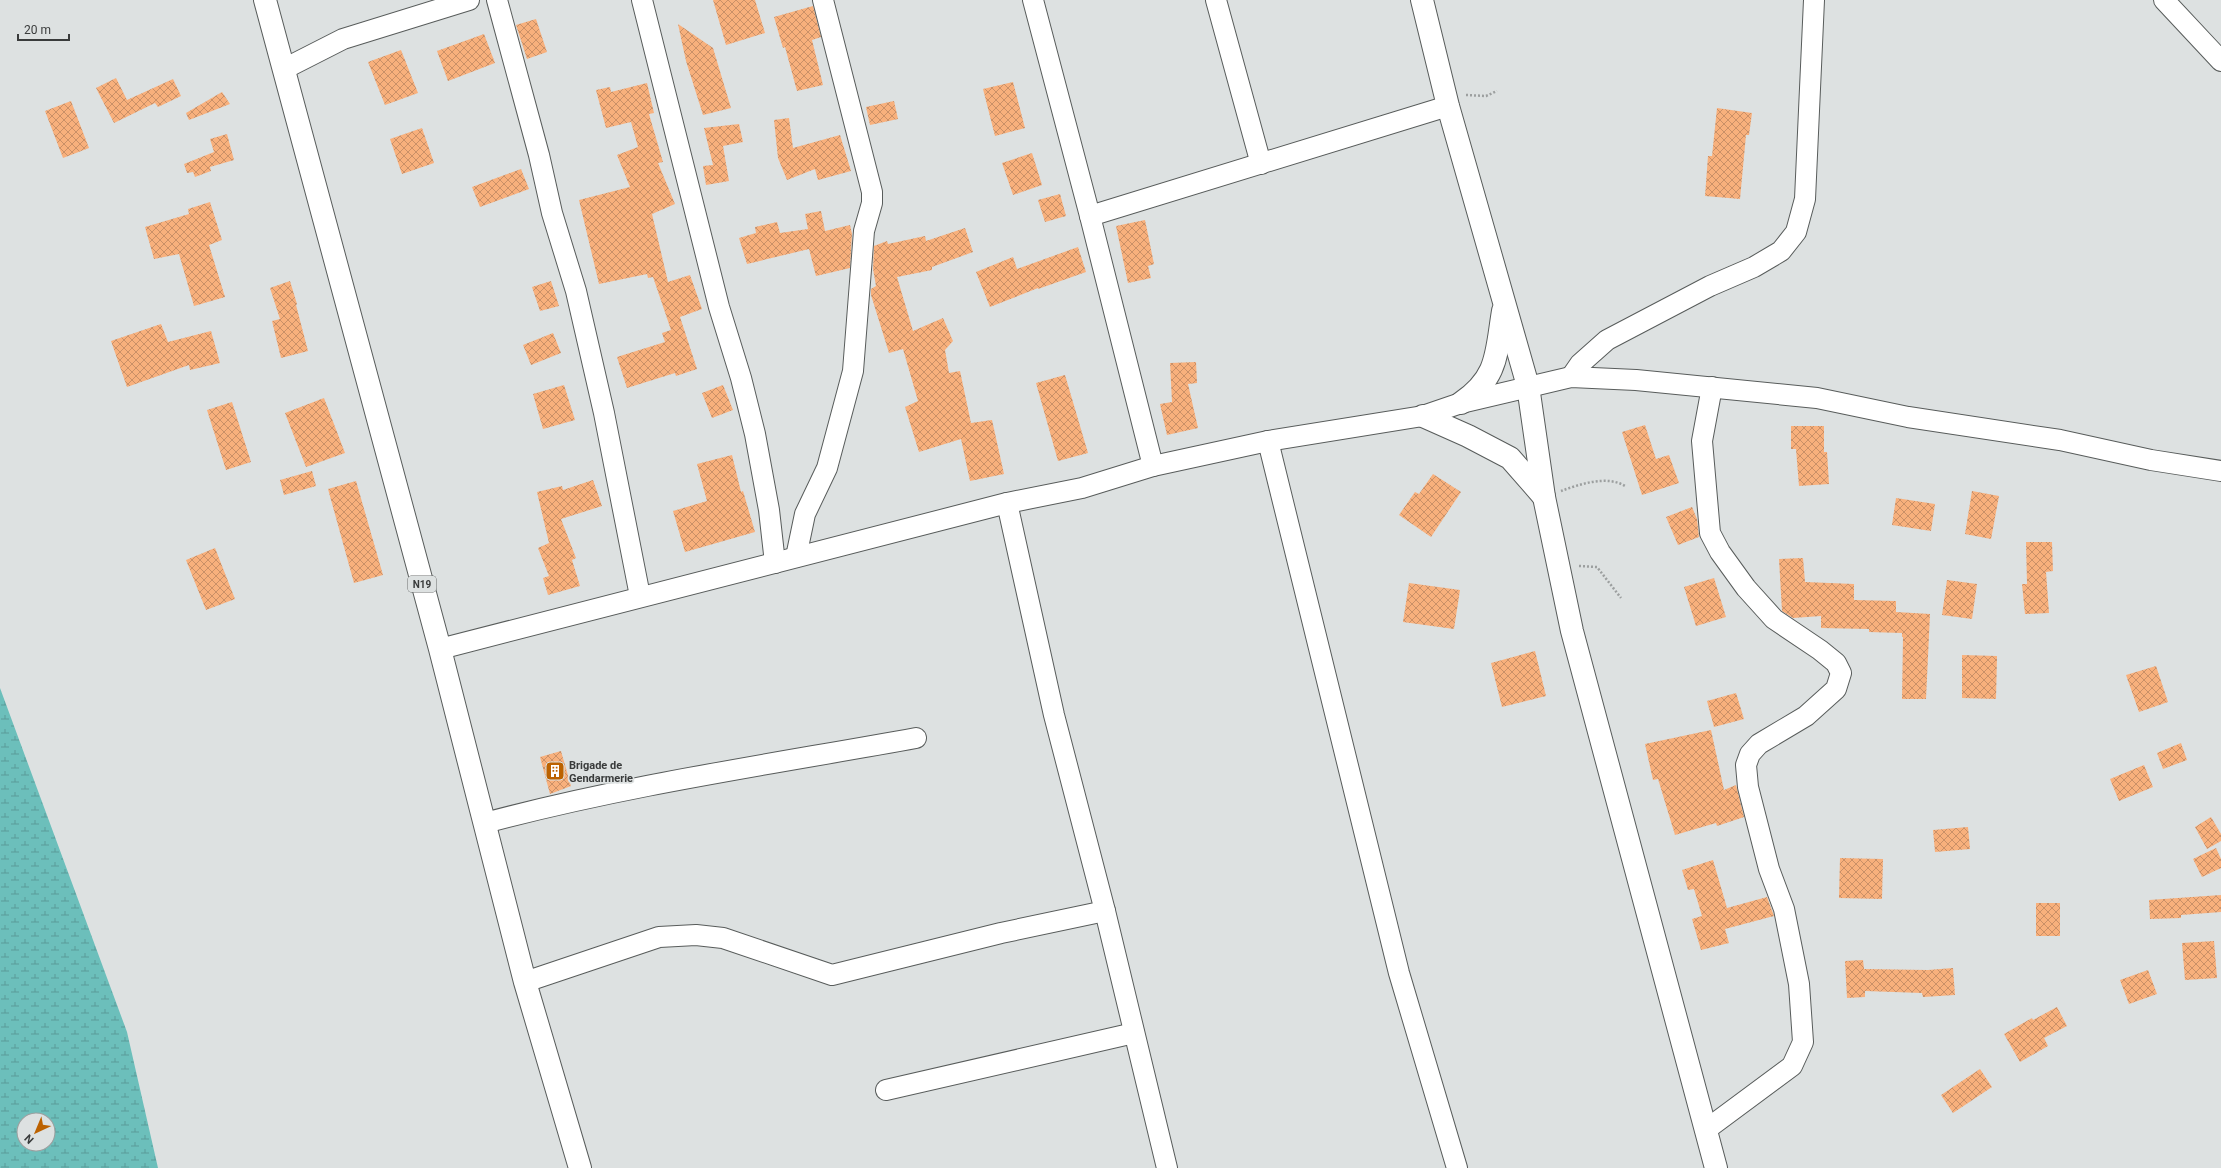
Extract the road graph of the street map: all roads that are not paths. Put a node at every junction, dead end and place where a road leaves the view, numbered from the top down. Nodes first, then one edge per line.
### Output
1 (265, 0) edge
2 (468, 0) edge
3 (497, 0) edge
4 (642, 0) edge
5 (823, 0) edge
6 (1033, 0) edge
7 (1216, 0) edge
8 (1422, 0) edge
9 (1814, 0) edge
10 (2164, 0) edge
11 (2221, 61) edge
12 (284, 69) junction
13 (1446, 101) junction
14 (1260, 164) junction
15 (1090, 216) junction
16 (1504, 307) junction
17 (1571, 377) junction
18 (1528, 386) junction
19 (1712, 387) junction
20 (1461, 403) junction
21 (1423, 416) junction
22 (1268, 441) junction
23 (1154, 466) junction
24 (2221, 471) edge
25 (1544, 497) junction
26 (1007, 503) junction
27 (796, 557) junction
28 (776, 563) junction
29 (640, 596) junction
30 (440, 648) junction
31 (916, 738) dead end
32 (485, 823) junction
33 (1105, 911) junction
34 (525, 982) junction
35 (1134, 1033) junction
36 (886, 1090) dead end
37 (1708, 1129) junction
38 (580, 1168) edge
39 (1167, 1168) edge
40 (1457, 1168) edge
41 (1716, 1168) edge

1 - 12 main road, N19
2 - 12 street
3 - 29 street
4 - 28 street
5 - 27 street
6 - 15 street
7 - 14 street
8 - 13 main road
9 - 17 street
10 - 11 street
12 - 30 main road, N19
13 - 14 street
13 - 16 main road
14 - 15 street
15 - 23 street
16 - 18 main road
16 - 20 main road
17 - 18 street
17 - 19 street
18 - 20 street
18 - 25 main road
19 - 24 street
19 - 37 street
20 - 21 street
21 - 22 street
21 - 25 main road
22 - 23 street
22 - 40 street
23 - 26 street
25 - 37 main road
26 - 27 street
26 - 33 street
27 - 28 street
28 - 29 street
29 - 30 street
30 - 32 main road, N19
31 - 32 street
32 - 34 main road, N19
33 - 34 street
33 - 35 street
34 - 38 main road, N19
35 - 36 street
35 - 39 street
37 - 41 main road

